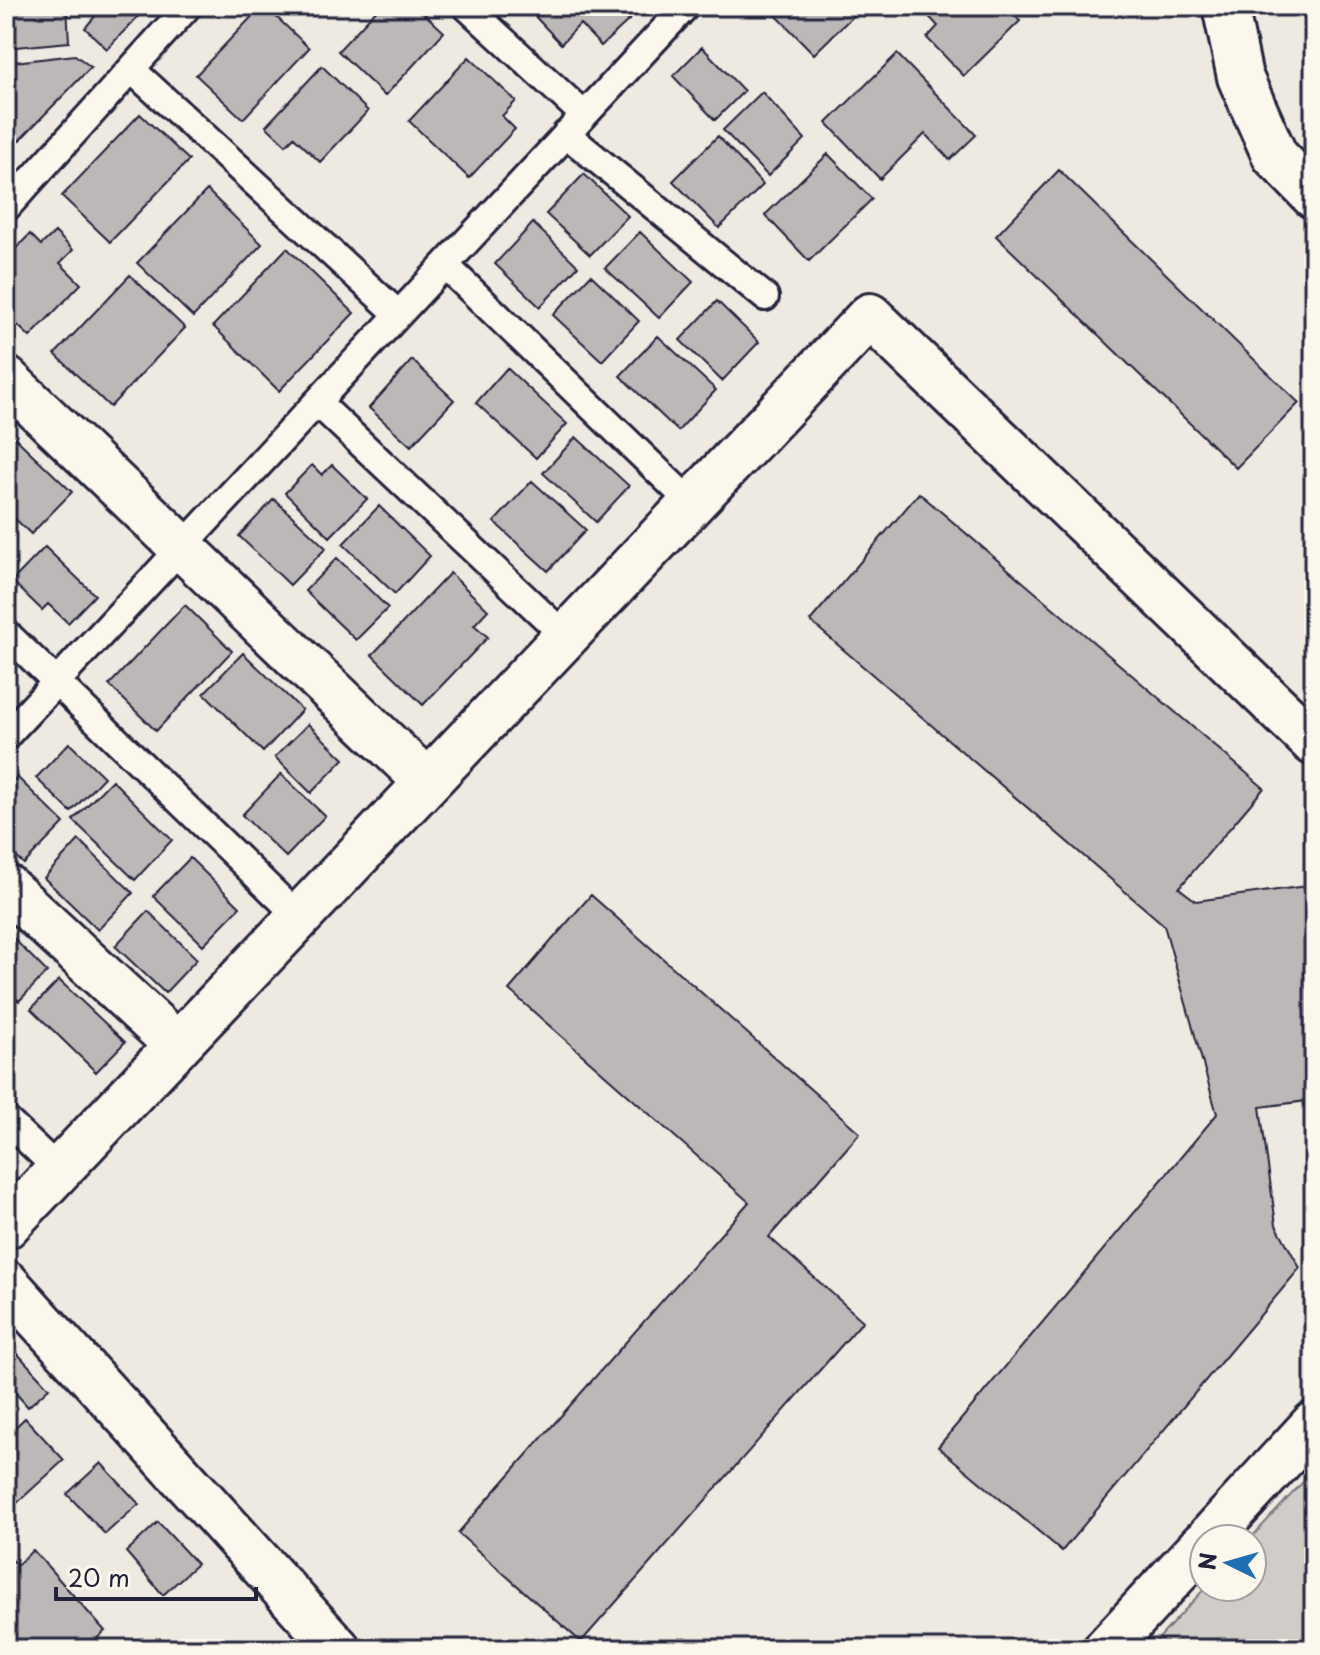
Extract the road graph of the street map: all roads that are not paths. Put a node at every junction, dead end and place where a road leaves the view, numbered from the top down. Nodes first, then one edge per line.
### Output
1 (188, 6) edge
2 (466, 6) edge
3 (686, 6) edge
4 (1225, 6) edge
5 (131, 69) junction
6 (584, 115) junction
7 (566, 134) junction
8 (1314, 196) edge
9 (6, 208) edge
10 (445, 265) junction
11 (765, 297) dead end
12 (398, 314) junction
13 (6, 379) edge
14 (317, 402) junction
15 (691, 503) junction
16 (181, 548) junction
17 (6, 633) edge
18 (565, 636) junction
19 (56, 682) junction
20 (6, 736) edge
21 (1314, 743) edge
22 (427, 782) junction
23 (6, 887) edge
24 (299, 917) junction
25 (177, 1045) junction
26 (6, 1120) edge
27 (59, 1170) junction
28 (6, 1226) edge
29 (6, 1283) edge
30 (1314, 1424) edge
31 (1223, 1523) edge
32 (1188, 1560) edge
33 (338, 1649) edge
34 (1106, 1649) edge

1 - 5 lane
2 - 6 lane
3 - 6 lane
4 - 8 street
5 - 9 lane
5 - 12 lane
6 - 7 lane
7 - 10 lane
7 - 11 lane
10 - 12 lane
10 - 15 lane
12 - 14 lane
13 - 16 street
14 - 16 lane
14 - 18 lane
15 - 18 street
15 - 21 street
16 - 19 lane
16 - 22 street
17 - 19 lane
18 - 22 street
19 - 20 lane
19 - 24 lane
22 - 24 street
23 - 25 street
24 - 25 street
25 - 27 street
26 - 27 lane
27 - 28 street
29 - 33 street
30 - 31 street
32 - 34 street

